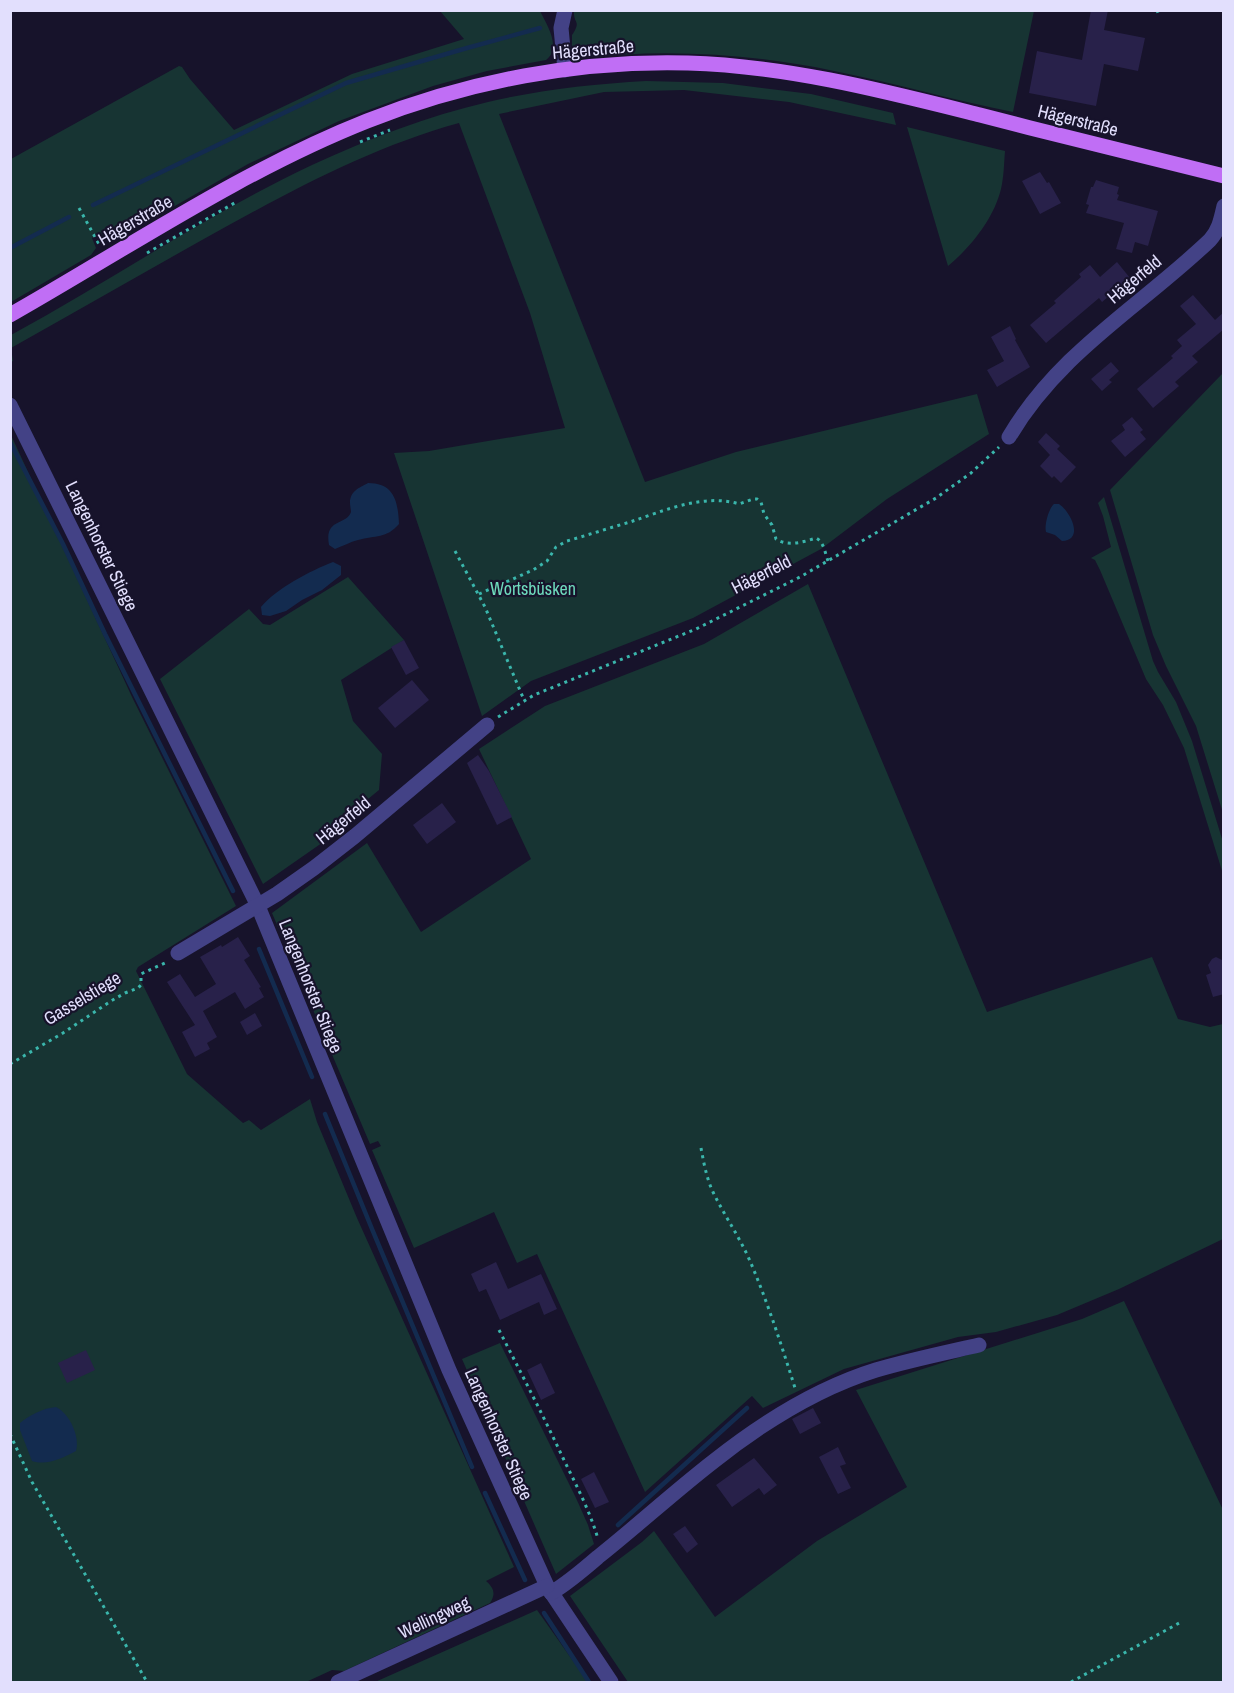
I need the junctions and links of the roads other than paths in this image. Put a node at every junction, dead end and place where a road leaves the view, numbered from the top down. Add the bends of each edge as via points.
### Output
1 (566, 10) edge
2 (565, 70) junction
3 (1224, 176) edge
4 (1224, 206) edge
5 (10, 315) edge
6 (10, 405) edge
7 (1009, 437) road end
8 (487, 725) road end
9 (258, 906) junction
10 (178, 954) road end
11 (979, 1345) dead end
12 (549, 1590) junction
13 (338, 1683) edge
14 (610, 1683) edge

1 - 2 street via 561,28
2 - 3 main road, Hägerstraße via 687,63 796,74 888,92
2 - 5 main road, Hägerstraße via 468,89 416,104 306,148 250,176
4 - 7 street, Hägerfeld via 1210,240 1066,363 1019,419
6 - 9 street, Langenhorster Stiege
8 - 9 street, Hägerfeld via 355,837
9 - 10 street
9 - 12 street, Langenhorster Stiege via 446,1363
11 - 12 street via 875,1370 800,1404 721,1455 561,1588
12 - 13 street, Wellingweg
12 - 14 street, Langenhorster Stiege

